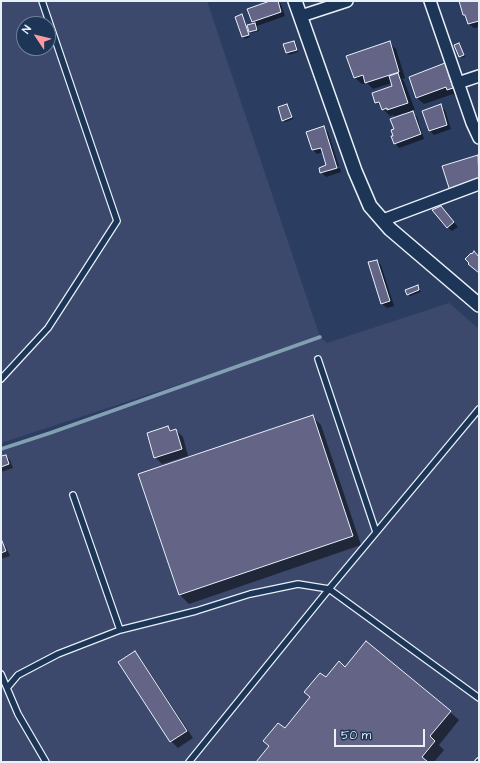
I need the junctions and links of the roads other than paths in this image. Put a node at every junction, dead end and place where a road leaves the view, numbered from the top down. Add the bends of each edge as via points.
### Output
1 (42, 1) edge
2 (295, 1) edge
3 (347, 1) edge
4 (430, 1) edge
5 (301, 16) junction
6 (479, 76) edge
7 (458, 83) junction
8 (479, 138) edge
9 (479, 184) edge
10 (383, 220) junction
11 (479, 305) edge
12 (318, 359) dead end
13 (1, 379) edge
14 (479, 409) edge
15 (73, 495) dead end
16 (376, 532) junction
17 (328, 589) junction
18 (120, 630) junction
19 (1, 674) edge
20 (7, 688) junction
21 (479, 698) edge
22 (46, 762) edge
23 (189, 762) edge

1 - 13 lane via 117,221 48,328
2 - 5 street
3 - 5 street
4 - 7 street
5 - 10 street via 370,206
6 - 7 street
7 - 8 street
9 - 10 street
10 - 11 street via 390,229
12 - 16 lane
14 - 16 lane
15 - 18 lane
16 - 17 lane
17 - 18 lane via 298,584 250,594
17 - 21 lane
17 - 23 lane
18 - 20 lane via 58,654 18,675
19 - 20 lane
20 - 22 lane via 18,714

